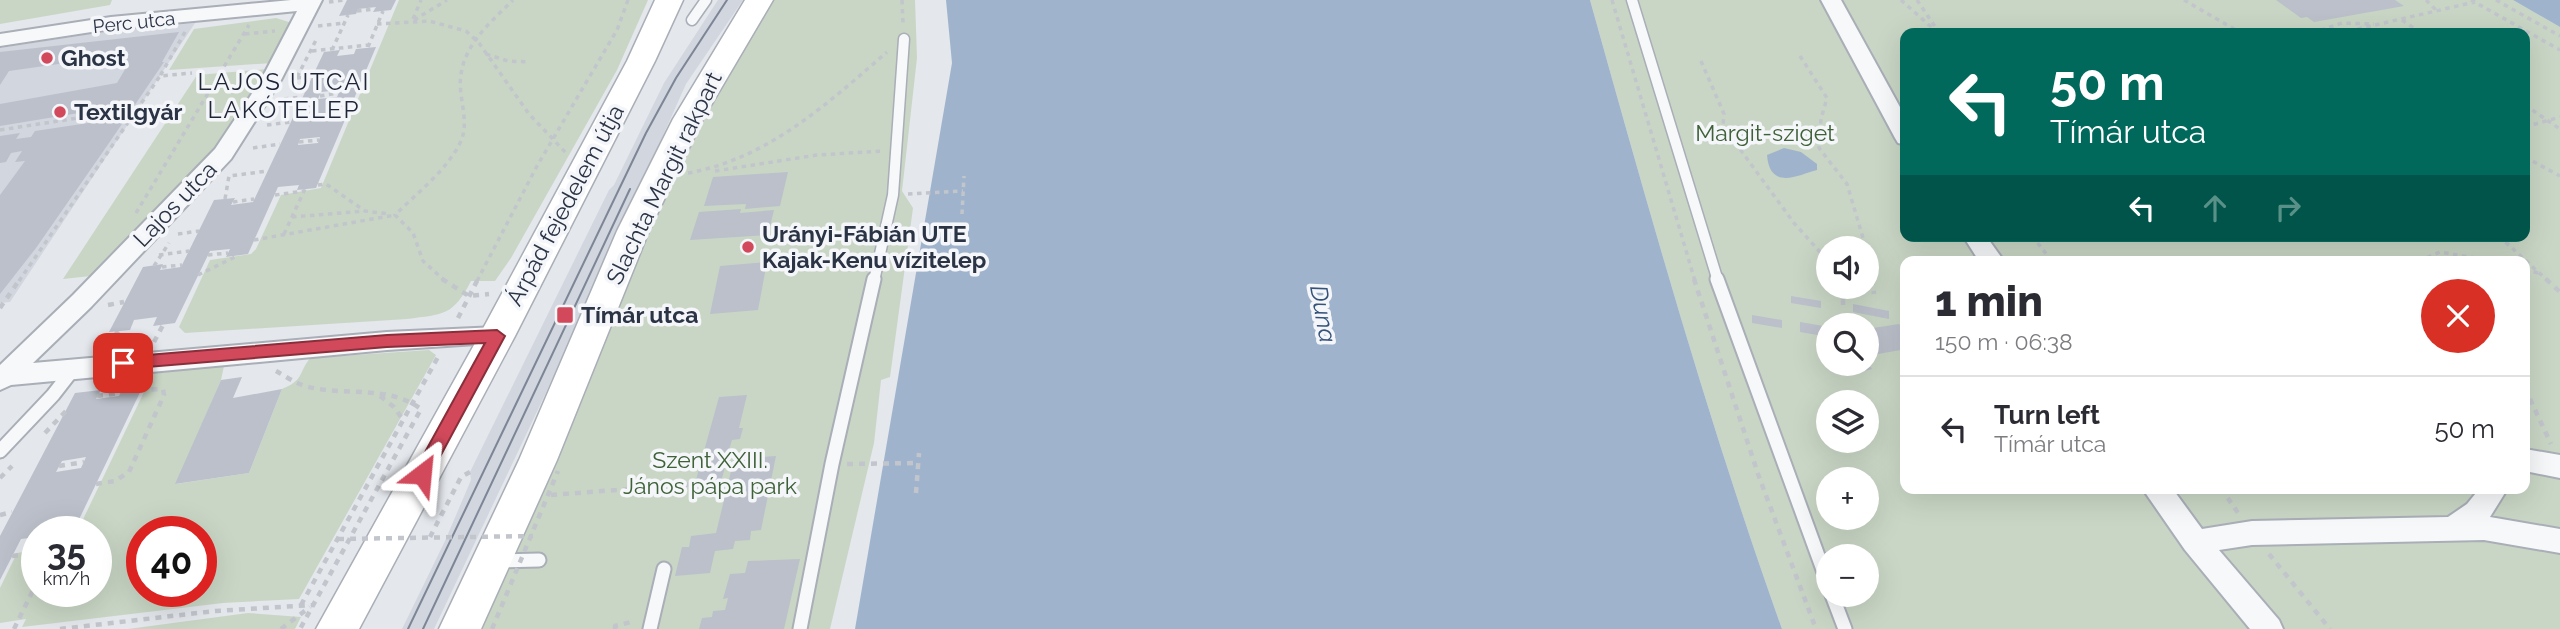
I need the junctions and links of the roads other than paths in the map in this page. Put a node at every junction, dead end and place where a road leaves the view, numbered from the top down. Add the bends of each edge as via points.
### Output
1 (706, 0) edge
2 (759, 0) edge
3 (1632, 0) edge
4 (1831, 0) edge
5 (311, 2) edge
6 (681, 10) edge
7 (904, 39) road end
8 (0, 40) edge
9 (1900, 127) edge
10 (497, 336) junction
11 (75, 368) junction
12 (2, 377) edge
13 (0, 451) edge
14 (2556, 456) edge
15 (2530, 461) edge
16 (2161, 494) edge
17 (2491, 494) edge
18 (2451, 528) junction
19 (2560, 541) edge
20 (2195, 542) junction
21 (1816, 551) edge
22 (539, 560) dead end
23 (491, 561) junction
24 (664, 569) dead end
25 (1837, 607) edge
26 (326, 617) edge
27 (460, 629) edge
28 (650, 629) edge
29 (800, 629) edge
30 (1845, 629) edge
31 (2268, 629) edge

1 - 6 lane
2 - 23 main road, Slachta Margit rakpart via 688,119 633,231
3 - 21 lane via 1725,304
4 - 9 street
5 - 8 street, Perc utca
5 - 12 street, Lajos utca via 266,89 223,154
6 - 10 main road, Árpád fejedelem útja via 641,61
7 - 29 lane via 893,195
10 - 11 street
10 - 26 main road, Árpád fejedelem útja
11 - 12 street
11 - 13 lane
14 - 15 street via 2551,463
16 - 20 street
17 - 18 street via 2482,509
18 - 19 street via 2484,528
18 - 20 street via 2252,533
20 - 31 street
22 - 23 lane
23 - 27 main road, Slachta Margit rakpart
24 - 28 lane
25 - 30 lane

